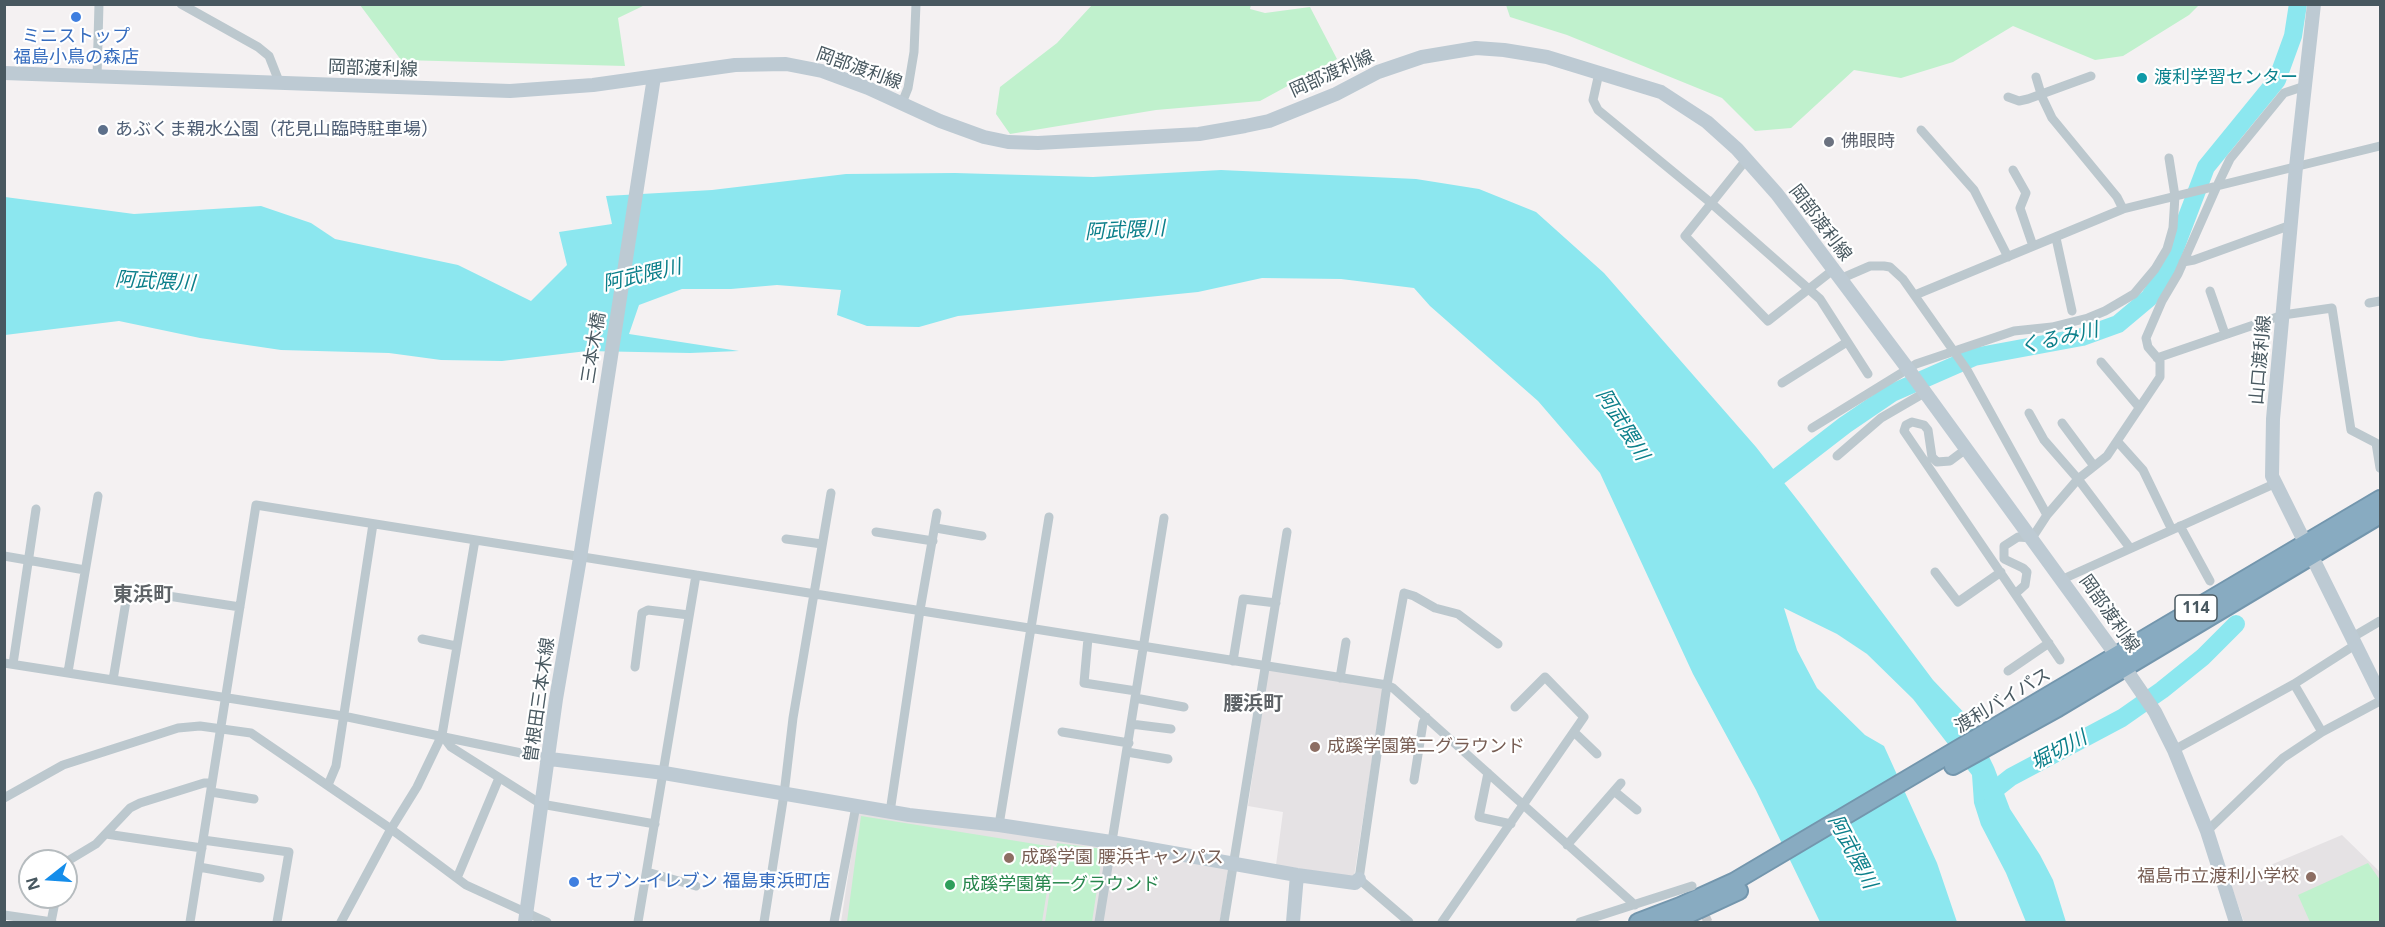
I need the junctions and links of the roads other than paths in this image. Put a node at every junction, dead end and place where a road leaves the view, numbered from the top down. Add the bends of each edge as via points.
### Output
1 (99, 4) edge
2 (181, 4) edge
3 (916, 4) edge
4 (2314, 4) edge
5 (4, 73) edge
6 (1599, 73) junction
7 (97, 76) junction
8 (2091, 76) dead end
9 (654, 77) junction
10 (2036, 77) dead end
11 (280, 84) junction
12 (2305, 86) junction
13 (2041, 94) junction
14 (2008, 97) dead end
15 (902, 103) junction
16 (1921, 130) dead end
17 (2380, 146) edge
18 (2169, 158) dead end
19 (1746, 160) junction
20 (2296, 166) junction
21 (2013, 170) dead end
22 (2217, 186) junction
23 (2175, 196) junction
24 (1711, 203) junction
25 (2123, 209) junction
26 (2291, 225) junction
27 (2056, 238) junction
28 (2033, 246) junction
29 (2008, 257) junction
30 (2183, 262) junction
31 (1836, 274) junction
32 (1808, 288) junction
33 (2210, 291) dead end
34 (1915, 295) junction
35 (2380, 302) edge
36 (2369, 303) dead end
37 (2072, 310) dead end
38 (2283, 315) junction
39 (2225, 334) junction
40 (1847, 342) junction
41 (1952, 351) junction
42 (2157, 358) junction
43 (2101, 362) dead end
44 (1908, 369) junction
45 (1868, 374) dead end
46 (1782, 384) dead end
47 (1923, 392) junction
48 (2139, 407) junction
49 (2029, 413) dead end
50 (2062, 423) dead end
51 (1812, 428) dead end
52 (2117, 441) junction
53 (1966, 449) junction
54 (1837, 456) dead end
55 (2094, 466) junction
56 (2380, 468) edge
57 (2078, 479) junction
58 (591, 482) joint
59 (2274, 484) junction
60 (831, 493) dead end
61 (98, 496) dead end
62 (2380, 499) edge
63 (36, 509) dead end
64 (937, 513) dead end
65 (2047, 515) junction
66 (2380, 515) edge
67 (1049, 517) dead end
68 (1164, 518) dead end
69 (373, 524) junction
70 (936, 528) junction
71 (2176, 528) junction
72 (876, 532) dead end
73 (1287, 532) dead end
74 (982, 536) dead end
75 (2032, 538) junction
76 (786, 539) dead end
77 (475, 540) junction
78 (933, 541) junction
79 (822, 544) junction
80 (2130, 548) junction
81 (2308, 551) junction
82 (4, 556) edge
83 (580, 558) junction
84 (29, 560) junction
85 (85, 570) junction
86 (1935, 572) dead end
87 (2001, 572) junction
88 (696, 575) junction
89 (2063, 579) junction
90 (2210, 581) dead end
91 (814, 593) junction
92 (2015, 594) junction
93 (127, 595) dead end
94 (168, 596) dead end
95 (1276, 603) junction
96 (240, 607) junction
97 (920, 610) junction
98 (688, 615) junction
99 (2380, 621) edge
100 (1032, 628) junction
101 (1088, 638) junction
102 (422, 639) dead end
103 (1346, 642) dead end
104 (2353, 642) junction
105 (2049, 643) junction
106 (1498, 644) dead end
107 (456, 646) junction
108 (1144, 648) junction
109 (2060, 660) dead end
110 (1233, 661) junction
111 (2121, 662) junction
112 (9, 664) edge
113 (1266, 666) junction
114 (635, 667) dead end
115 (2008, 671) dead end
116 (68, 672) junction
117 (1340, 678) junction
118 (113, 680) junction
119 (2294, 684) junction
120 (1387, 685) junction
121 (1136, 694) junction
122 (2380, 694) edge
123 (226, 698) junction
124 (2380, 701) edge
125 (1184, 707) dead end
126 (1515, 707) dead end
127 (343, 716) junction
128 (1426, 717) junction
129 (1131, 724) junction
130 (1171, 729) dead end
131 (221, 730) junction
132 (1062, 732) dead end
133 (1574, 732) junction
134 (2322, 732) junction
135 (442, 735) junction
136 (1128, 747) junction
137 (2174, 750) junction
138 (1597, 754) dead end
139 (550, 759) junction
140 (1168, 759) dead end
141 (664, 773) junction
142 (1488, 773) junction
143 (499, 778) junction
144 (1414, 780) dead end
145 (328, 785) junction
146 (212, 787) junction
147 (784, 794) junction
148 (4, 798) edge
149 (254, 800) dead end
150 (541, 804) junction
151 (856, 806) junction
152 (1523, 806) junction
153 (1637, 810) dead end
154 (890, 812) junction
155 (655, 824) junction
156 (1511, 824) junction
157 (999, 825) junction
158 (391, 829) junction
159 (2207, 831) junction
160 (106, 834) junction
161 (1111, 842) junction
162 (203, 844) junction
163 (1567, 845) junction
164 (78, 854) edge
165 (1233, 864) junction
166 (199, 867) junction
167 (647, 872) junction
168 (1297, 875) junction
169 (260, 878) dead end
170 (456, 878) junction
171 (1359, 879) junction
172 (696, 886) dead end
173 (1692, 886) dead end
174 (1738, 886) junction
175 (1635, 905) junction
176 (4, 915) edge
177 (526, 918) edge
178 (51, 922) edge
179 (190, 922) edge
180 (277, 922) edge
181 (341, 922) edge
182 (547, 922) edge
183 (638, 922) edge
184 (764, 922) edge
185 (834, 922) edge
186 (1099, 922) edge
187 (1224, 922) edge
188 (1293, 922) edge
189 (1409, 922) edge
190 (1442, 922) edge
191 (1580, 922) edge
192 (1638, 922) edge
193 (1672, 922) edge
194 (2236, 922) edge

1 - 7 street
2 - 11 street via 269,56
3 - 15 street via 914,52
4 - 12 main road, 山口渡利線
5 - 7 main road, 岡部渡利線
6 - 15 main road, 岡部渡利線 via 1547,57 1476,48 1422,57 1378,72 1277,118 1245,126 1199,134 1038,143 984,137
6 - 19 main road, 岡部渡利線 via 1660,92 1683,105
6 - 24 street via 1593,100 1598,110
7 - 11 main road, 岡部渡利線
8 - 13 street
9 - 11 main road, 岡部渡利線 via 510,92
9 - 15 main road, 岡部渡利線 via 735,65 786,64 830,74
9 - 58 main road, 三本木橋
10 - 13 street
12 - 20 main road, 山口渡利線
12 - 22 street via 2284,93 2229,159
13 - 14 street via 2019,100
13 - 25 street via 2052,118
16 - 29 street via 1974,190
17 - 20 street
18 - 23 street
19 - 24 street
19 - 31 main road, 岡部渡利線 via 1777,194
20 - 22 street
20 - 26 main road, 山口渡利線
21 - 28 street via 2026,193 2020,208
22 - 23 street
22 - 30 street
23 - 25 street
23 - 41 street via 2167,249 2134,294 2088,318 2014,331
24 - 32 street
24 - 32 street via 1685,236 1768,321
25 - 27 street
26 - 30 street
26 - 38 main road, 山口渡利線
27 - 28 street
27 - 37 street
28 - 29 street
29 - 34 street
30 - 42 street via 2146,338
31 - 32 street
31 - 34 street via 1870,266 1890,267
31 - 44 main road, 岡部渡利線
32 - 40 street
33 - 39 street
34 - 41 street
35 - 36 street
38 - 39 street
38 - 56 street via 2332,308 2351,430 2376,443
38 - 59 main road, 山口渡利線 via 2272,445
39 - 42 street
40 - 45 street
40 - 46 street
41 - 44 street
41 - 65 street via 1967,370
42 - 48 street via 2160,377
43 - 48 street
44 - 47 main road, 岡部渡利線
44 - 51 street
47 - 53 main road, 岡部渡利線
47 - 54 street via 1881,418
48 - 52 street
49 - 57 street via 2044,440
50 - 55 street
52 - 55 street
52 - 71 street via 2143,470
53 - 75 main road, 岡部渡利線
53 - 87 street via 1950,461 1936,462 1924,425 1906,425 1904,431
55 - 57 street
57 - 65 street
57 - 80 street
58 - 83 main road, 曽根田三本木線
59 - 71 street
59 - 81 main road, 山口渡利線
60 - 79 street
61 - 85 street
62 - 81 highway, 渡利バイパス / 114
63 - 84 street
64 - 70 street
65 - 75 street
66 - 81 highway, 渡利バイパス / 114
67 - 100 street
68 - 108 street
69 - 77 street
69 - 96 street via 256,505
69 - 127 street
70 - 74 street
70 - 78 street
71 - 80 street
71 - 90 street
72 - 78 street
73 - 95 street
75 - 89 main road, 岡部渡利線
75 - 92 street via 2018,537 2004,546 2004,559 2026,572 2025,585
76 - 79 street
77 - 83 street
77 - 107 street
78 - 97 street
79 - 91 street
80 - 89 street
81 - 104 main road, 山口渡利線
81 - 111 highway, 渡利バイパス / 114
82 - 84 street
83 - 88 street
83 - 139 main road, 曽根田三本木線
84 - 85 street
84 - 112 street
85 - 116 street
86 - 87 street via 1958,602
87 - 92 street
88 - 91 street
88 - 98 street
89 - 111 main road, 岡部渡利線
91 - 97 street
91 - 147 street
92 - 105 street
93 - 118 street
94 - 96 street
95 - 110 street via 1243,599
95 - 113 street
96 - 123 street
97 - 100 street
97 - 154 street
98 - 114 street via 648,609 642,613
98 - 141 street
99 - 104 street
100 - 101 street
100 - 157 street
101 - 108 street
101 - 121 street via 1084,683
102 - 107 street
103 - 117 street
104 - 119 street
104 - 122 main road, 山口渡利線
105 - 109 street
105 - 115 street
106 - 120 street via 1458,614 1404,593
107 - 135 street
108 - 110 street
108 - 121 street
110 - 113 street
111 - 137 main road, 岡部渡利線 via 2155,712
111 - 174 highway, 渡利バイパス / 114
112 - 116 street
113 - 117 street
113 - 165 street
116 - 118 street
117 - 120 street
118 - 123 street
119 - 134 street
119 - 137 street
120 - 128 street
120 - 171 street
121 - 125 street
121 - 129 street
123 - 127 street
123 - 131 street
124 - 134 street
126 - 133 street via 1545,677 1584,717
127 - 135 street
127 - 145 street via 336,766
128 - 142 street
128 - 144 street
129 - 130 street
129 - 136 street
131 - 145 street via 251,733
131 - 146 street
131 - 148 street via 190,726 160,733 63,765
132 - 136 street
133 - 138 street
133 - 152 street
134 - 159 street via 2283,758
135 - 139 street
135 - 143 street via 451,747
135 - 158 street
136 - 140 street
136 - 161 street
137 - 159 main road, 岡部渡利線
139 - 141 main road
139 - 150 main road, 曽根田三本木線
141 - 147 main road
141 - 155 street
142 - 152 street
142 - 156 street via 1479,817
143 - 150 street
143 - 170 street
145 - 158 street
146 - 149 street
146 - 160 street via 204,783 140,803 129,808
146 - 162 street
147 - 151 main road
147 - 184 street
150 - 155 street
150 - 177 main road, 曽根田三本木線
151 - 154 main road
151 - 185 street
152 - 156 street
152 - 163 street
153 - 163 street via 1617,787
154 - 157 main road
155 - 167 street
156 - 190 street
157 - 161 main road
158 - 170 street
158 - 181 street
159 - 194 main road, 岡部渡利線
160 - 162 street
160 - 164 street
161 - 165 main road
161 - 186 street
162 - 166 street
162 - 180 street via 289,852
163 - 175 street
165 - 168 main road
165 - 187 street
166 - 169 street
166 - 179 street
167 - 172 street
167 - 183 street
168 - 171 main road via 1355,883
168 - 188 main road
170 - 177 street
171 - 189 street
173 - 175 street
174 - 192 highway, 渡利バイパス / 114
174 - 193 highway, 渡利バイパス / 114 via 1713,905
175 - 191 street
176 - 178 street
177 - 182 street

